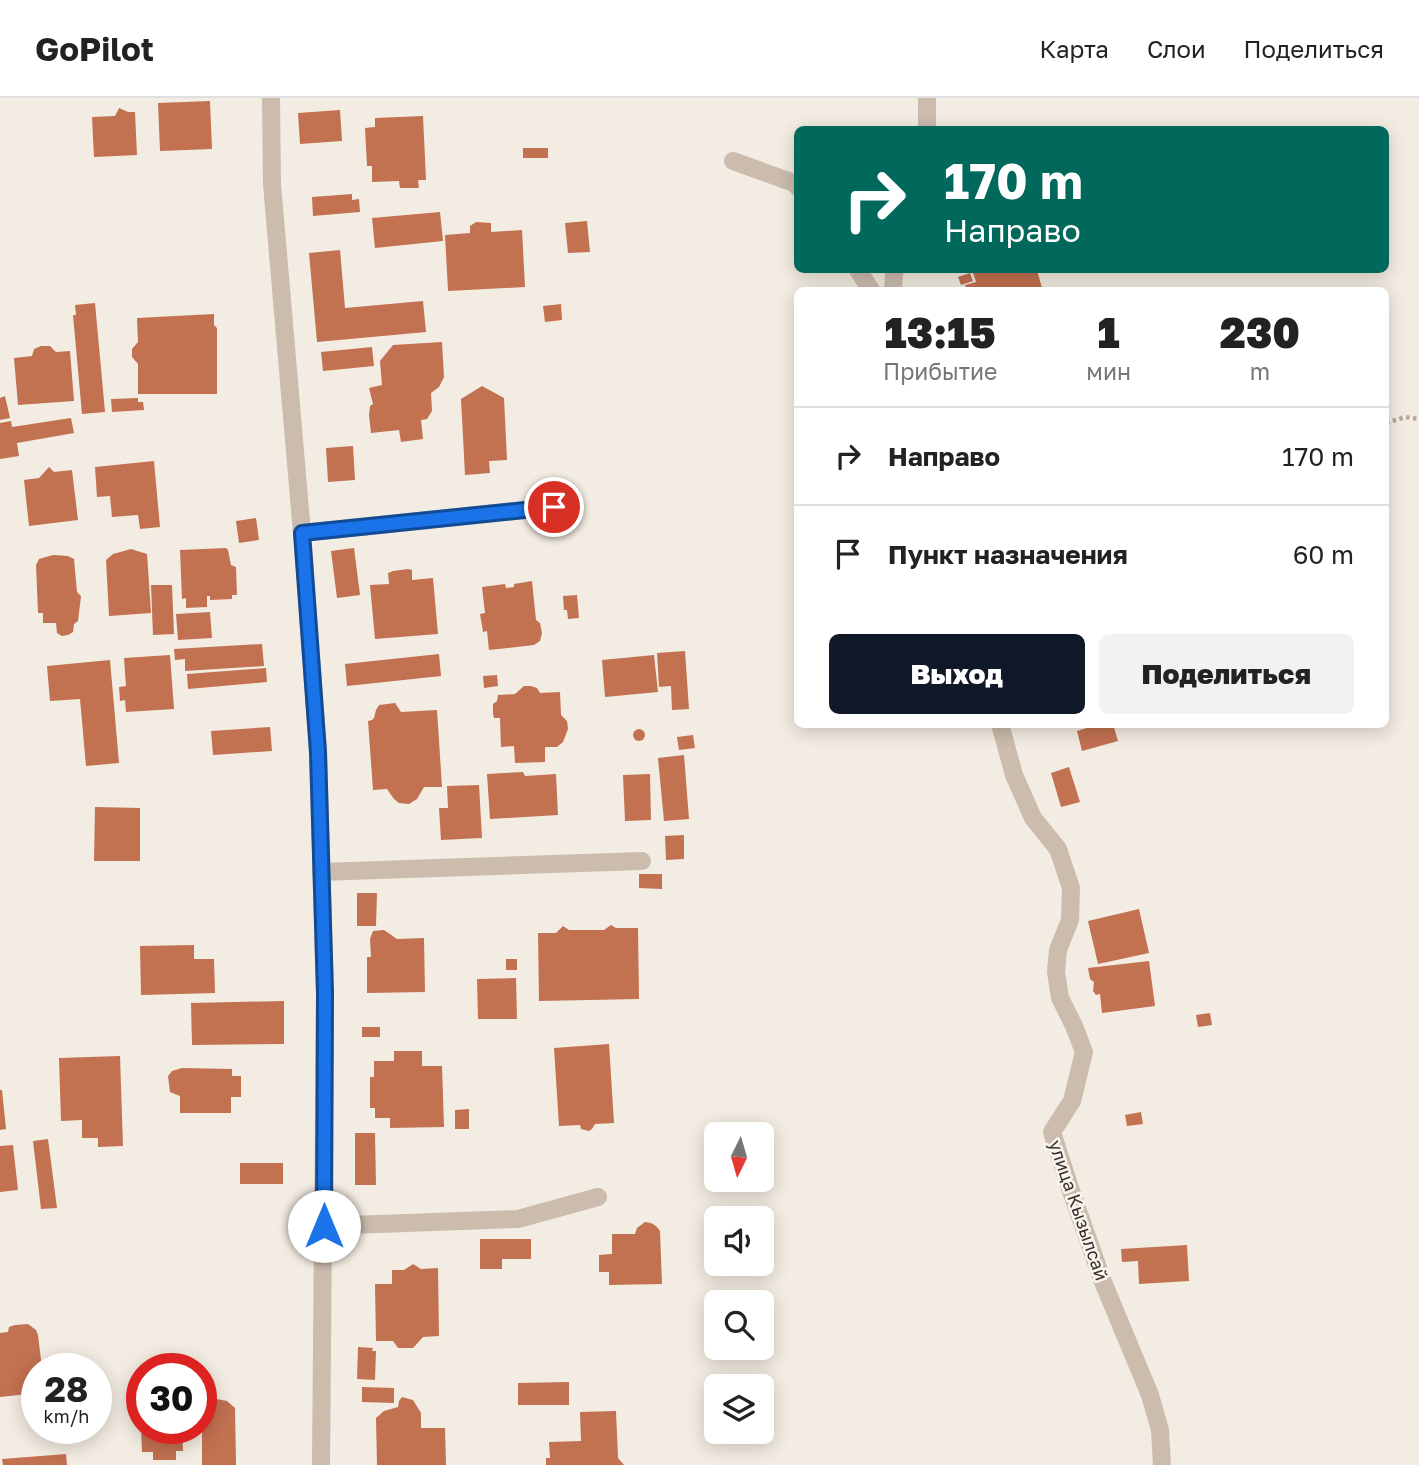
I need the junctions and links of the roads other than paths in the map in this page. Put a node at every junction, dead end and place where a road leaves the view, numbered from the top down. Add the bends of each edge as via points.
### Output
1 (271, 98) edge
2 (927, 98) edge
3 (927, 126) edge
4 (733, 161) dead end
5 (794, 183) edge
6 (554, 507) dead end
7 (302, 533) junction
8 (1001, 728) edge
9 (642, 861) dead end
10 (321, 872) junction
11 (598, 1197) dead end
12 (324, 1226) junction
13 (321, 1465) edge
14 (1163, 1465) edge

1 - 7 street via 272,184
2 - 3 street
4 - 5 street
6 - 7 street
7 - 10 street via 318,752
8 - 14 street, улица Кызылсай via 1018,786 1033,818 1058,849 1072,888 1070,920 1058,950 1056,972 1059,998 1084,1052 1072,1101 1052,1132 1103,1282 1150,1395
9 - 10 street
10 - 12 street
11 - 12 street via 518,1219
12 - 13 street

